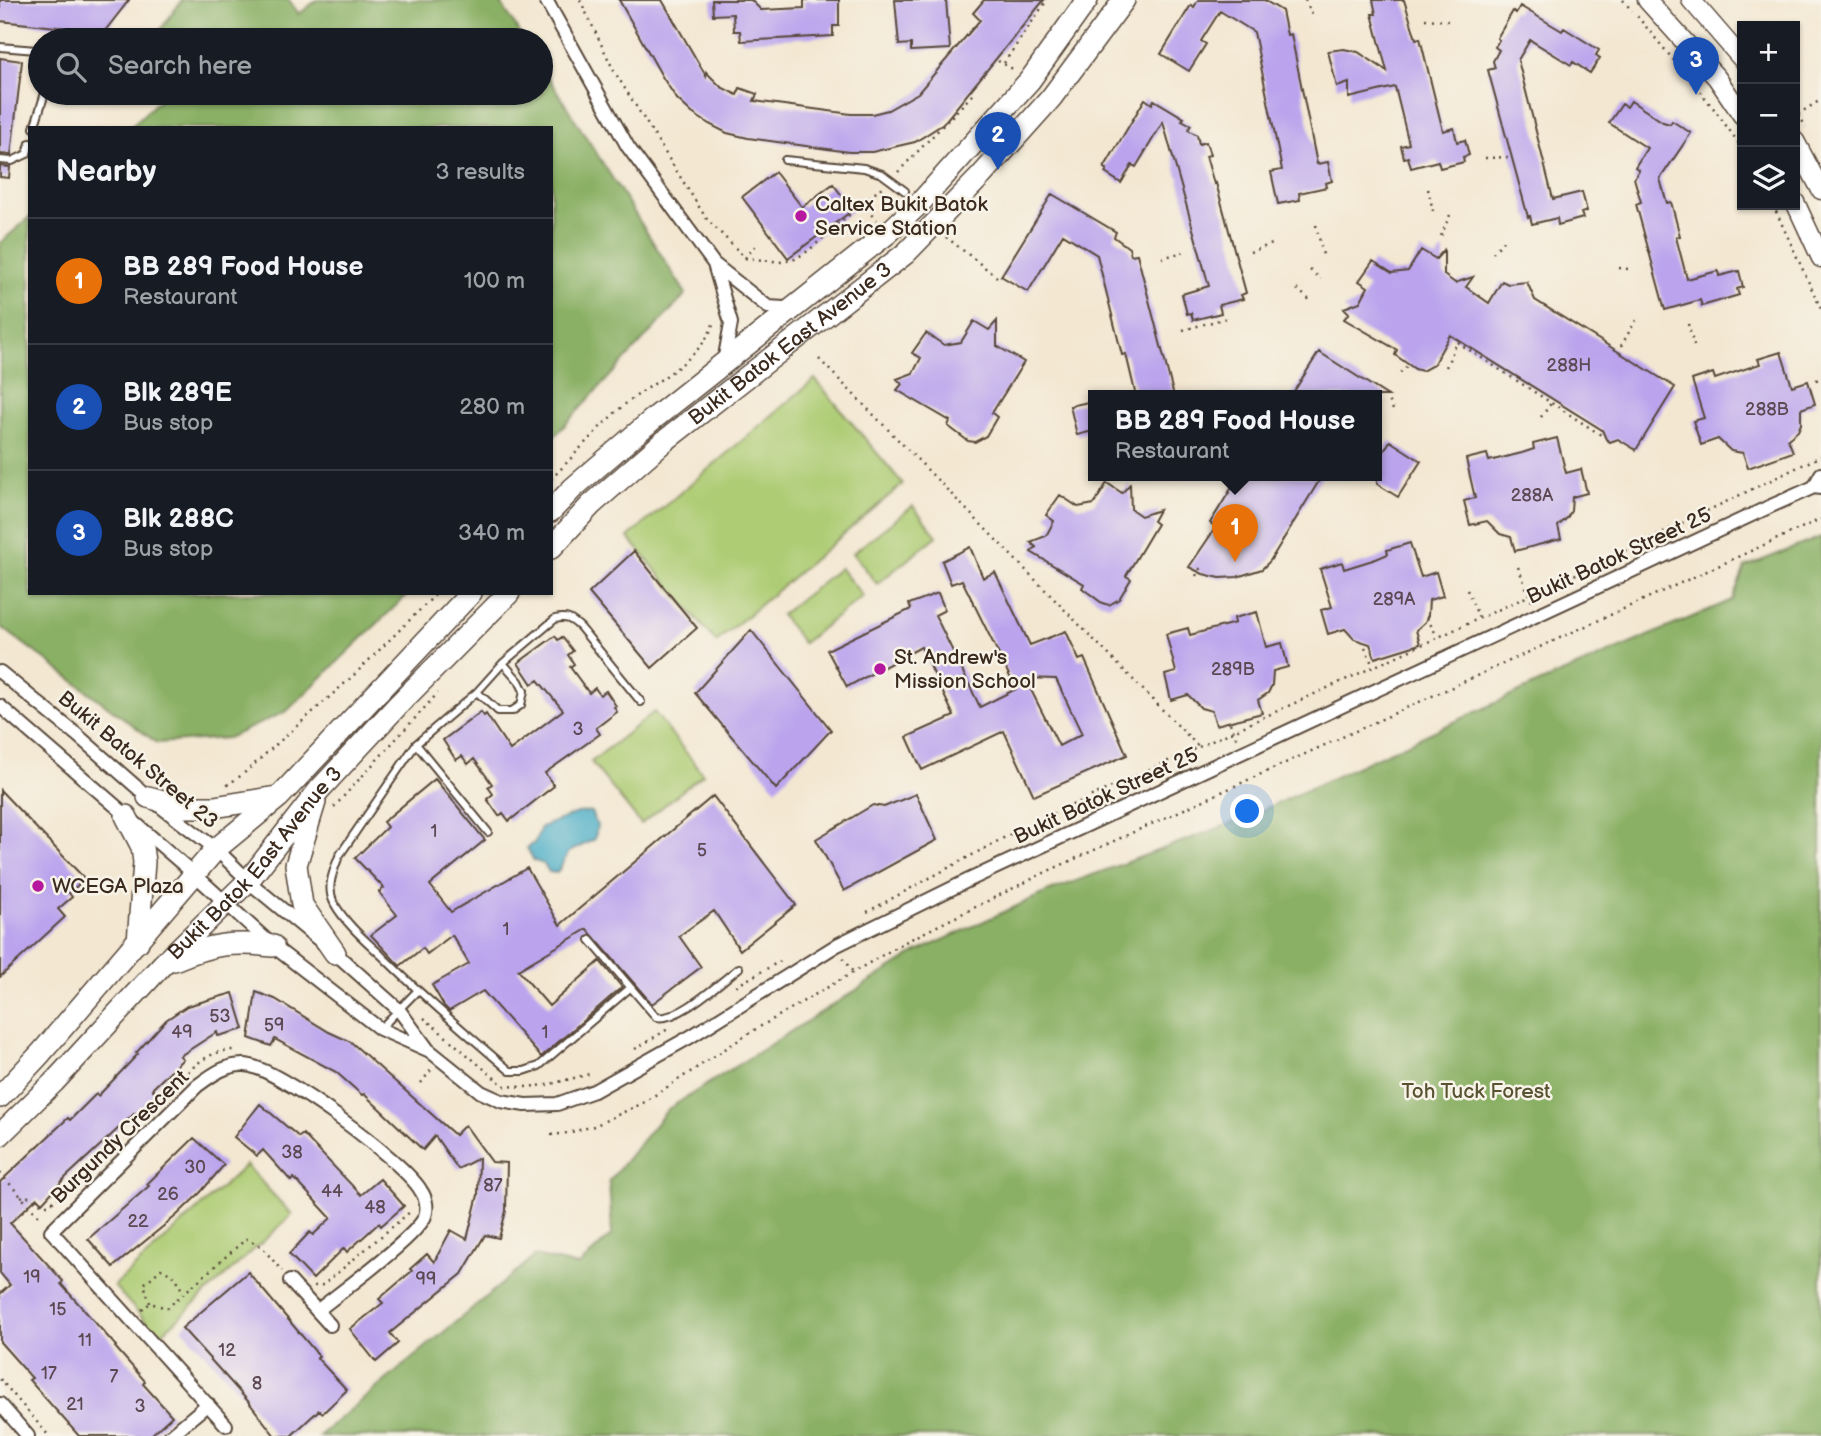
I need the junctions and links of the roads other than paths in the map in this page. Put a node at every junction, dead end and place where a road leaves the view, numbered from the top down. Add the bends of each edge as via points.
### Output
1 (546, 0) edge
2 (1087, 0) edge
3 (1124, 0) edge
4 (1647, 0) edge
5 (1691, 0) edge
6 (0, 47) edge
7 (28, 49) edge
8 (1737, 53) edge
9 (41, 105) edge
10 (1737, 108) edge
11 (35, 126) edge
12 (1798, 147) edge
13 (28, 148) edge
14 (0, 160) edge
15 (785, 160) dead end
16 (1821, 190) edge
17 (905, 191) dead end
18 (1799, 210) edge
19 (1821, 258) edge
20 (714, 264) junction
21 (799, 303) junction
22 (724, 365) junction
23 (1821, 474) edge
24 (1818, 488) edge
25 (553, 509) edge
26 (553, 546) edge
27 (469, 595) edge
28 (507, 595) edge
29 (503, 663) junction
30 (0, 672) edge
31 (477, 692) junction
32 (641, 702) dead end
33 (0, 706) edge
34 (416, 744) junction
35 (319, 790) junction
36 (148, 797) junction
37 (279, 797) junction
38 (126, 816) junction
39 (488, 832) dead end
40 (215, 849) junction
41 (193, 873) junction
42 (248, 881) junction
43 (226, 904) junction
44 (590, 940) dead end
45 (138, 942) junction
46 (273, 946) junction
47 (335, 953) junction
48 (163, 964) junction
49 (739, 968) dead end
50 (630, 988) junction
51 (417, 991) junction
52 (403, 1007) junction
53 (380, 1029) junction
54 (430, 1051) junction
55 (0, 1097) edge
56 (0, 1135) edge
57 (290, 1281) road end
58 (317, 1311) junction
59 (330, 1325) dead end
60 (0, 1404) edge
61 (208, 1404) junction
62 (226, 1425) dead end
63 (28, 1436) edge
64 (170, 1436) edge

1 - 20 street via 628,147
2 - 21 main road, Bukit Batok East Avenue 3 via 1030,80 919,204
3 - 26 main road, Bukit Batok East Avenue 3 via 1051,98 906,253 662,443 591,505
4 - 10 main road via 1717,78
5 - 8 main road
6 - 7 lane
9 - 11 lane
12 - 16 main road
13 - 14 lane via 12,161
15 - 17 lane via 864,168 882,174
18 - 19 main road
20 - 21 street via 768,307
20 - 22 street via 731,323
21 - 22 main road, Bukit Batok East Avenue 3
22 - 25 main road, Bukit Batok East Avenue 3 via 652,420
23 - 24 street, Bukit Batok Street 25
24 - 54 street, Bukit Batok Street 25 via 968,880 849,939 594,1091 557,1104 501,1101 481,1092
27 - 37 main road, Bukit Batok East Avenue 3
28 - 35 main road, Bukit Batok East Avenue 3
29 - 31 lane
29 - 31 lane via 524,691 521,705 512,711 498,711
29 - 32 lane via 555,619 564,617 580,627
30 - 36 street, Bukit Batok Street 23
31 - 34 lane
33 - 38 street
34 - 39 lane
34 - 51 lane via 339,856 330,889 355,929
35 - 42 main road, Bukit Batok East Avenue 3
35 - 47 main road via 296,865 302,905
36 - 37 main road via 185,807
36 - 40 street, Bukit Batok Street 23
37 - 40 main road, Bukit Batok East Avenue 3
38 - 41 street
38 - 45 main road via 142,847
40 - 41 main road, Bukit Batok East Avenue 3
40 - 42 street, Bukit Batok Street 23
41 - 43 street
41 - 45 main road, Bukit Batok East Avenue 3
42 - 43 main road, Bukit Batok East Avenue 3
42 - 47 street, Bukit Batok Street 25
43 - 46 street, Bukit Batok Street 25
43 - 48 main road, Bukit Batok East Avenue 3
44 - 50 lane
45 - 55 main road, Bukit Batok East Avenue 3
46 - 48 main road via 242,942 206,946
46 - 53 street, Bukit Batok Street 25
47 - 52 street, Bukit Batok Street 25
48 - 56 main road, Bukit Batok East Avenue 3
49 - 50 lane via 684,1010 664,1019 656,1017
50 - 51 lane via 539,1066 523,1071 510,1071
51 - 52 lane
52 - 53 lane
52 - 54 street, Bukit Batok Street 25
53 - 54 street, Bukit Batok Street 25
57 - 58 street
58 - 59 street
58 - 61 street, Burgundy Crescent via 413,1234 425,1216 425,1200 408,1175 293,1085 257,1067 224,1069 197,1086 51,1231
60 - 63 street
61 - 62 street, Burgundy Crescent
61 - 64 street

